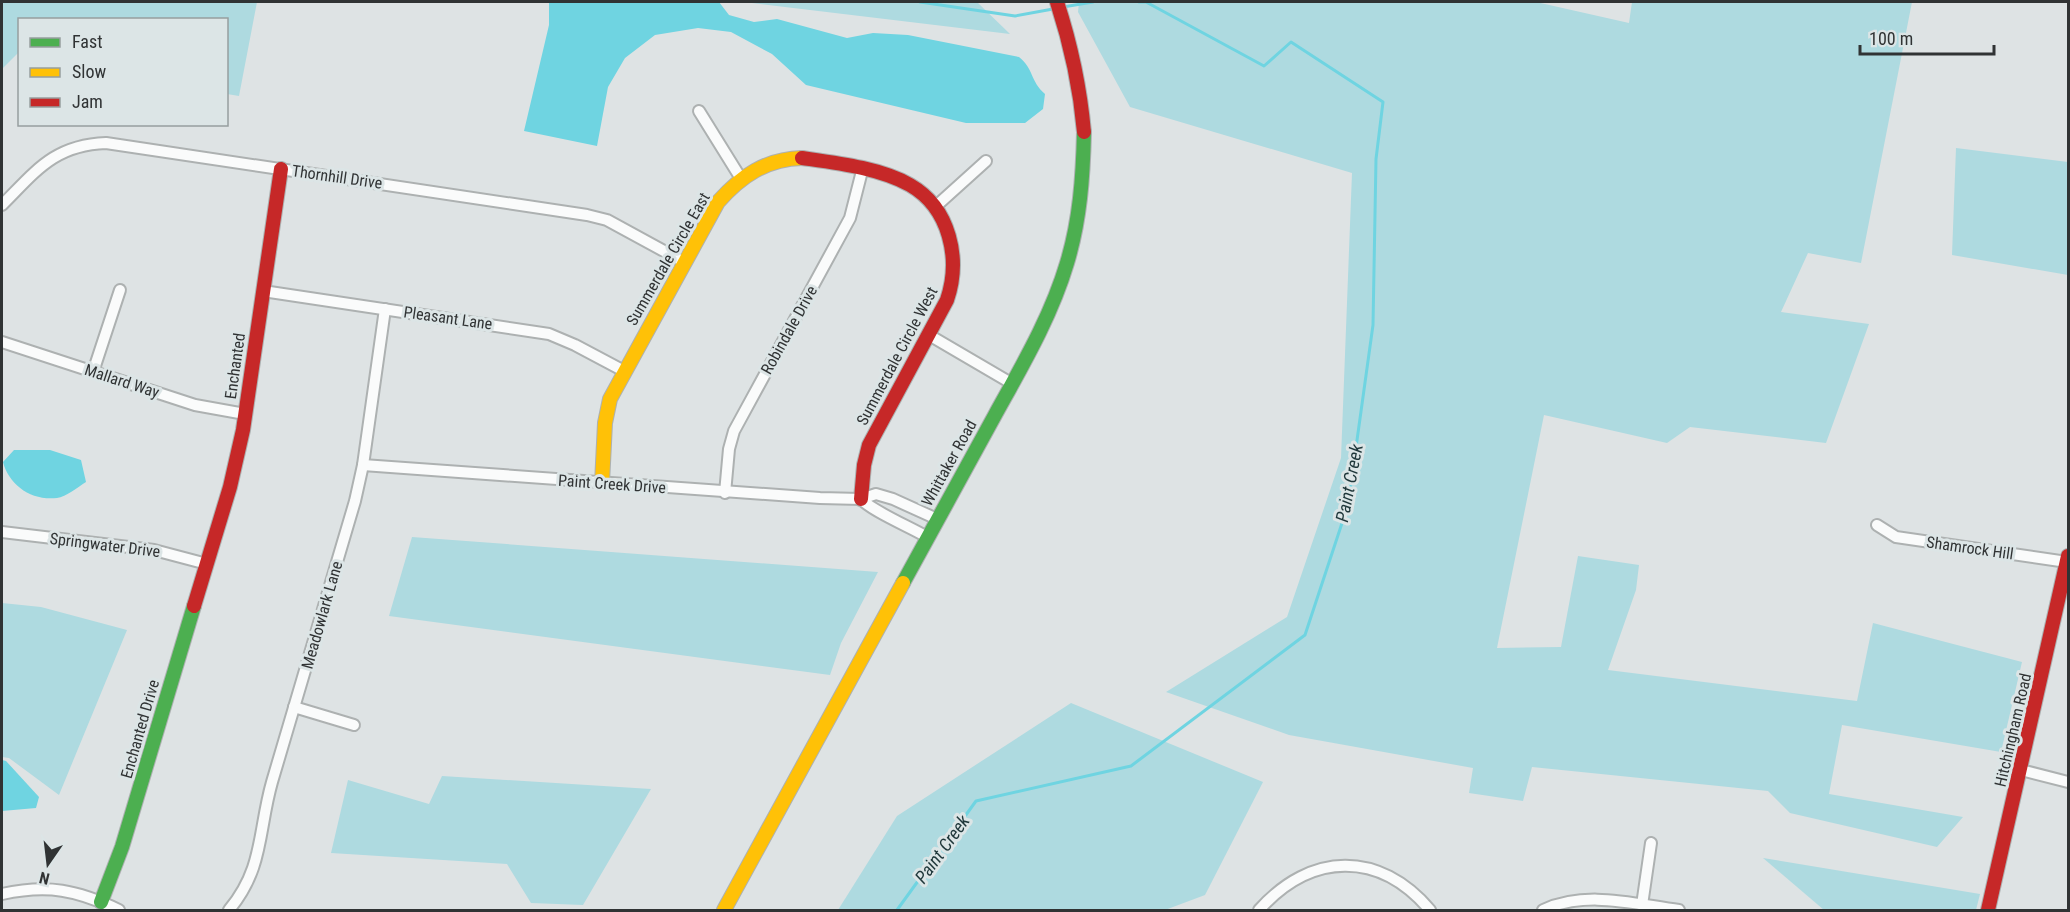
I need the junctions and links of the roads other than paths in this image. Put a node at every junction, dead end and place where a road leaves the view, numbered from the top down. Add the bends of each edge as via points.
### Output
1 (1057, 2) edge
2 (699, 111) dead end
3 (986, 161) dead end
4 (281, 169) junction
5 (862, 171) junction
6 (740, 177) junction
7 (2, 205) edge
8 (935, 207) junction
9 (684, 262) junction
10 (120, 290) dead end
11 (263, 291) junction
12 (386, 309) junction
13 (929, 335) junction
14 (2, 342) edge
15 (624, 371) junction
16 (93, 372) junction
17 (1011, 383) junction
18 (245, 414) junction
19 (363, 465) junction
20 (602, 483) junction
21 (725, 493) junction
22 (861, 499) junction
23 (937, 519) junction
24 (1876, 525) dead end
25 (2, 532) edge
26 (927, 537) junction
27 (2068, 559) edge
28 (207, 564) junction
29 (294, 707) junction
30 (354, 725) dead end
31 (2021, 770) junction
32 (2068, 782) edge
33 (1651, 843) dead end
34 (2, 894) edge
35 (101, 902) junction
36 (1641, 905) junction
37 (119, 910) edge
38 (229, 910) edge
39 (724, 910) edge
40 (1258, 910) edge
41 (1430, 910) edge
42 (1544, 910) edge
43 (1679, 910) edge
44 (1988, 910) edge

1 - 17 street, Whittaker Road via 1075,52 1085,116 1082,200 1058,294
2 - 6 street
3 - 8 street
4 - 7 street, Thornhill Drive via 92,143 48,160
4 - 9 street, Thornhill Drive via 587,215 607,220
4 - 11 street, Enchanted
5 - 6 street, Summerdale Circle East via 788,158 763,164
5 - 8 street, Summerdale Circle West via 912,186
5 - 21 street, Robindale Drive via 850,218 734,431
6 - 9 street, Summerdale Circle East via 718,202
8 - 13 street, Summerdale Circle West via 949,232 954,267 948,299
9 - 15 street, Summerdale Circle East
10 - 16 street
11 - 12 street, Pleasant Lane
11 - 18 street, Enchanted
12 - 15 street, Pleasant Lane via 549,334
12 - 19 street, Meadowlark Lane
13 - 17 street
13 - 22 street, Summerdale Circle West via 868,448
14 - 16 street, Mallard Way
15 - 20 street, Summerdale Circle East via 607,410
16 - 18 street, Mallard Way via 195,405
17 - 23 street, Whittaker Road
18 - 28 street, Enchanted via 230,487
19 - 20 street, Paint Creek Drive
19 - 29 street, Meadowlark Lane
20 - 21 street, Paint Creek Drive
21 - 22 street, Paint Creek Drive
22 - 23 street, Paint Creek Drive via 883,496
22 - 26 street, Paint Creek Drive
23 - 26 street, Whittaker Road
24 - 27 street, Shamrock Hill via 1896,537
25 - 28 street, Springwater Drive via 154,550
26 - 39 street, Whittaker Road
27 - 31 street, Hitchingham Road
28 - 35 street, Enchanted Drive via 126,835
29 - 30 street
29 - 38 street, Meadowlark Lane via 270,791 256,864 244,892
31 - 32 street
31 - 44 street, Hitchingham Road
33 - 36 street
34 - 35 street via 28,888 64,889
35 - 37 street
36 - 42 street via 1585,899
36 - 43 street
40 - 41 street via 1283,886 1304,874 1327,867 1353,866 1383,873 1418,896

